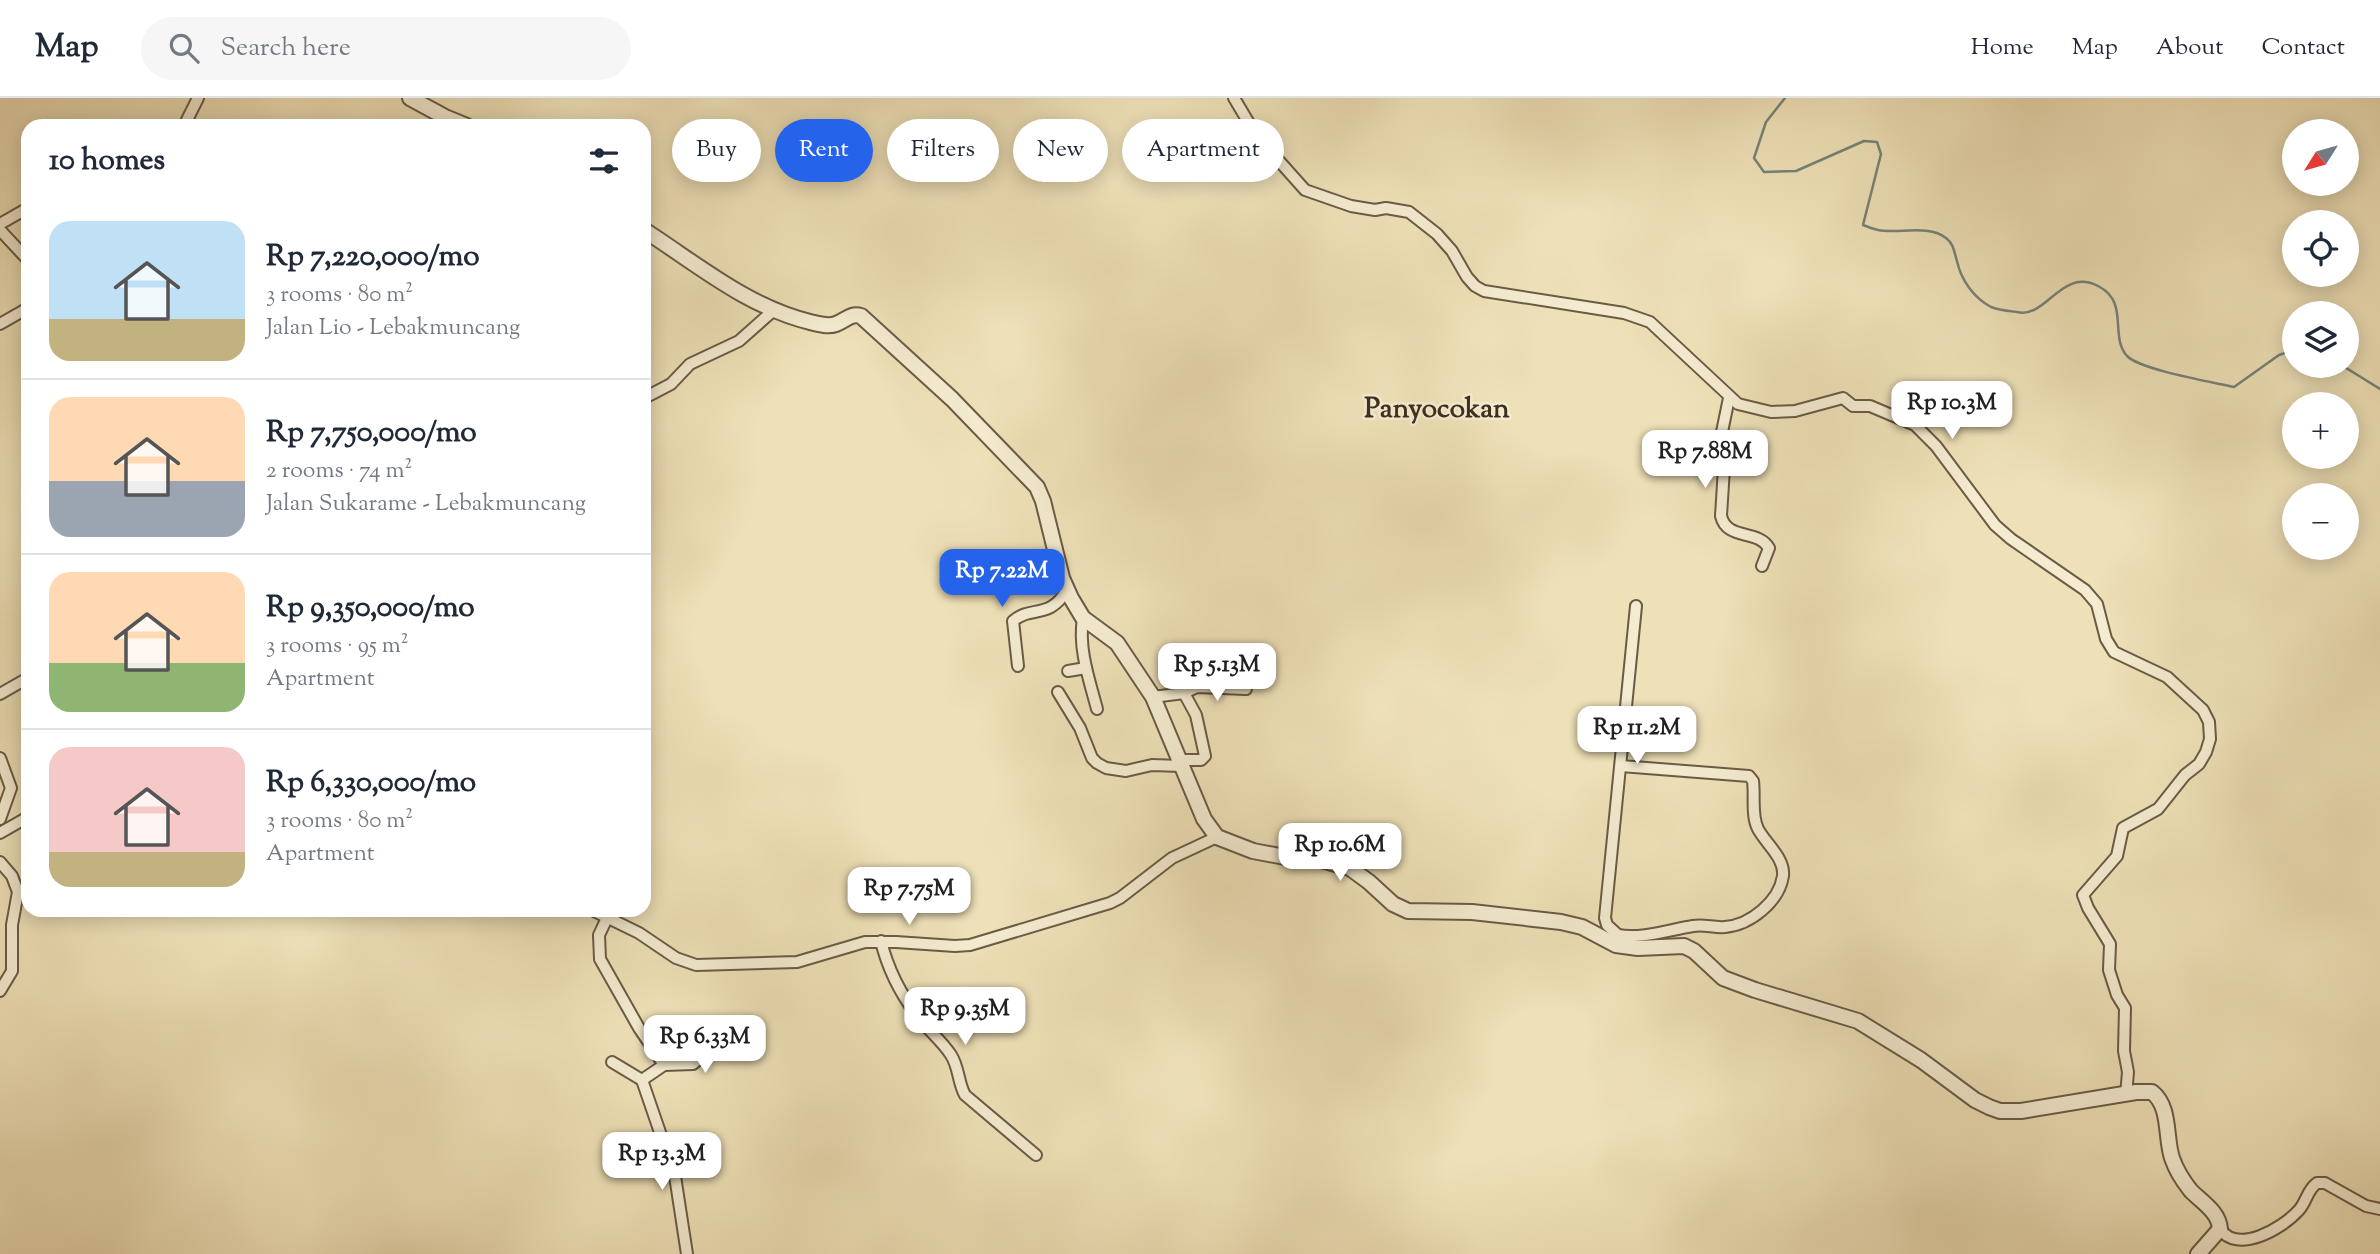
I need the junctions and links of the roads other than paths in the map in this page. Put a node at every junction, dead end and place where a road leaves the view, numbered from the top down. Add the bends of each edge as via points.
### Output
1 (198, 98) edge
2 (410, 98) edge
3 (1234, 98) edge
4 (188, 119) edge
5 (450, 119) edge
6 (21, 213) edge
7 (0, 227) edge
8 (651, 235) edge
9 (21, 252) edge
10 (775, 309) junction
11 (21, 312) edge
12 (0, 324) edge
13 (651, 394) edge
14 (1729, 398) junction
15 (1762, 566) dead end
16 (1067, 590) junction
17 (1636, 606) dead end
18 (1083, 618) junction
19 (1017, 666) dead end
20 (1086, 668) junction
21 (1068, 671) dead end
22 (21, 683) edge
23 (1245, 690) dead end
24 (1058, 692) dead end
25 (1184, 693) junction
26 (0, 694) edge
27 (1153, 697) junction
28 (1097, 709) dead end
29 (0, 758) edge
30 (1180, 763) junction
31 (1621, 766) junction
32 (0, 819) edge
33 (21, 821) edge
34 (0, 832) edge
35 (1217, 837) junction
36 (0, 862) edge
37 (607, 918) joint
38 (1617, 940) junction
39 (881, 941) junction
40 (0, 990) edge
41 (727, 1036) dead end
42 (612, 1062) dead end
43 (664, 1065) junction
44 (642, 1080) junction
45 (2126, 1095) junction
46 (1036, 1155) dead end
47 (2380, 1209) edge
48 (2220, 1229) junction
49 (687, 1254) edge
50 (2198, 1254) edge

1 - 4 street
2 - 5 street
3 - 14 street via 1256,135 1305,190 1351,206 1409,212 1437,234 1467,277 1484,291 1624,313 1650,322
6 - 7 street
7 - 9 street
8 - 10 street via 742,295
10 - 13 street via 739,341 690,364 671,384
10 - 16 street via 825,325 861,316 952,399 1037,487
11 - 12 street
14 - 15 street via 1722,432 1721,516 1728,530 1767,544
14 - 45 street via 1771,412 1795,411 1843,398 1853,406 1870,406 1914,425 1936,446 1996,525 2085,590 2096,604 2114,652 2167,677 2203,710 2210,739 2199,764 2158,809 2123,828 2117,856 2083,895 2110,944 2109,970 2125,1008
16 - 18 street
16 - 19 street via 1050,609 1013,621
17 - 31 street
18 - 20 street
18 - 27 street via 1116,643
20 - 21 street
20 - 28 street
22 - 26 street
23 - 25 street via 1197,687
24 - 30 street via 1097,763 1126,771
25 - 27 street
25 - 30 street via 1196,715 1205,754 1201,760
27 - 30 street
29 - 32 street via 11,790
30 - 35 street via 1204,819
31 - 38 street via 1605,918
31 - 38 street via 1749,776 1757,827 1780,860 1783,875 1767,907 1737,924 1697,925
33 - 34 street
35 - 38 street via 1253,851 1340,864 1408,911 1472,912 1561,922
35 - 39 street via 1172,858 1110,903 981,943 955,946
36 - 40 street via 18,891 12,925 13,965
37 - 39 street via 696,965 797,962
37 - 43 street via 599,935 600,959
38 - 45 street via 1637,948 1684,946 1723,978 1858,1021 1975,1100 2000,1111
39 - 46 street via 901,991 953,1058 965,1096
41 - 43 street via 693,1064
42 - 44 street
43 - 44 street
44 - 49 street via 675,1176
45 - 48 street via 2152,1092 2162,1102 2178,1174 2218,1220
47 - 48 street via 2317,1183 2298,1211 2254,1247 2237,1248 2223,1238
48 - 50 street

